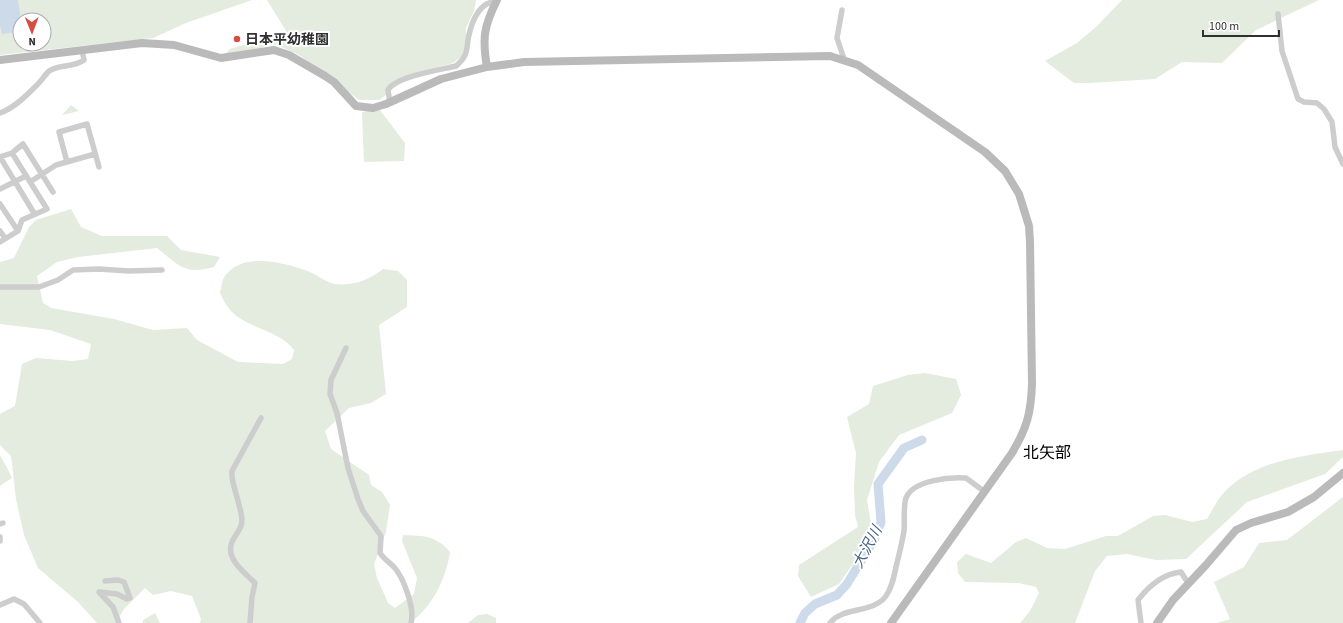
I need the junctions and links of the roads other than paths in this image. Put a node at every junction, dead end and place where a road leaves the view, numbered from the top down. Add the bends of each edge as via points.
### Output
1 (497, 1) edge
2 (842, 10) dead end
3 (1278, 14) dead end
4 (82, 50) junction
5 (844, 59) junction
6 (0, 60) edge
7 (486, 67) junction
8 (390, 103) junction
9 (0, 112) edge
10 (12, 153) junction
11 (95, 154) junction
12 (0, 157) edge
13 (67, 162) junction
14 (1343, 164) edge
15 (99, 167) dead end
16 (42, 174) junction
17 (26, 176) junction
18 (15, 182) junction
19 (30, 182) junction
20 (0, 189) edge
21 (53, 192) dead end
22 (0, 204) edge
23 (34, 214) junction
24 (0, 231) edge
25 (18, 231) junction
26 (2, 240) edge
27 (162, 270) dead end
28 (0, 287) edge
29 (346, 348) dead end
30 (261, 418) dead end
31 (1343, 474) edge
32 (985, 492) junction
33 (0, 537) edge
34 (0, 541) edge
35 (105, 581) dead end
36 (1188, 583) junction
37 (0, 605) edge
38 (40, 623) edge
39 (119, 623) edge
40 (250, 623) edge
41 (411, 623) edge
42 (830, 623) edge
43 (891, 623) edge
44 (1141, 623) edge
45 (1157, 623) edge

1 - 7 street via 483,35
1 - 8 street via 486,3 481,8 470,30 466,53 460,63 403,79 394,84 388,90
2 - 5 street via 837,38
3 - 14 street via 1282,51 1298,99 1317,103 1324,109 1332,122 1335,147
4 - 6 street
4 - 8 street via 152,43 174,45 221,58 274,50 289,55 326,76 356,106 373,108
4 - 9 street via 84,60 77,65 63,66 50,71 10,109
5 - 7 street via 821,56 553,61
5 - 32 street via 858,65 985,152 1005,171 1025,208 1030,242 1032,406 1022,437
7 - 8 street via 441,79
10 - 12 street
10 - 16 street via 23,144
10 - 17 street
11 - 13 street
11 - 13 street via 87,124 59,132
11 - 15 street
12 - 18 street
13 - 16 street via 56,165
16 - 19 street
16 - 21 street
17 - 18 street
17 - 19 street
18 - 20 street
18 - 23 street
19 - 23 street via 47,209
22 - 25 street
23 - 25 street via 22,220
24 - 26 street
25 - 26 street
27 - 28 street via 74,270 58,280 39,287
29 - 41 street via 331,380 330,394 338,413 348,468 358,499 363,512 381,536 380,553 404,583 412,613
30 - 40 street via 232,471 242,519 231,550 238,569 255,583
31 - 36 street via 1314,497 1288,512 1236,530
32 - 42 street via 966,478 931,481 914,487 906,499 904,531 893,583 886,596 870,607 844,614
32 - 43 street
33 - 34 street
35 - 39 street via 124,582 130,595 127,599 117,594 99,592 113,607
36 - 44 street via 1181,572 1175,573 1159,580 1144,592 1138,600
36 - 45 street
37 - 38 street via 14,599 24,604

